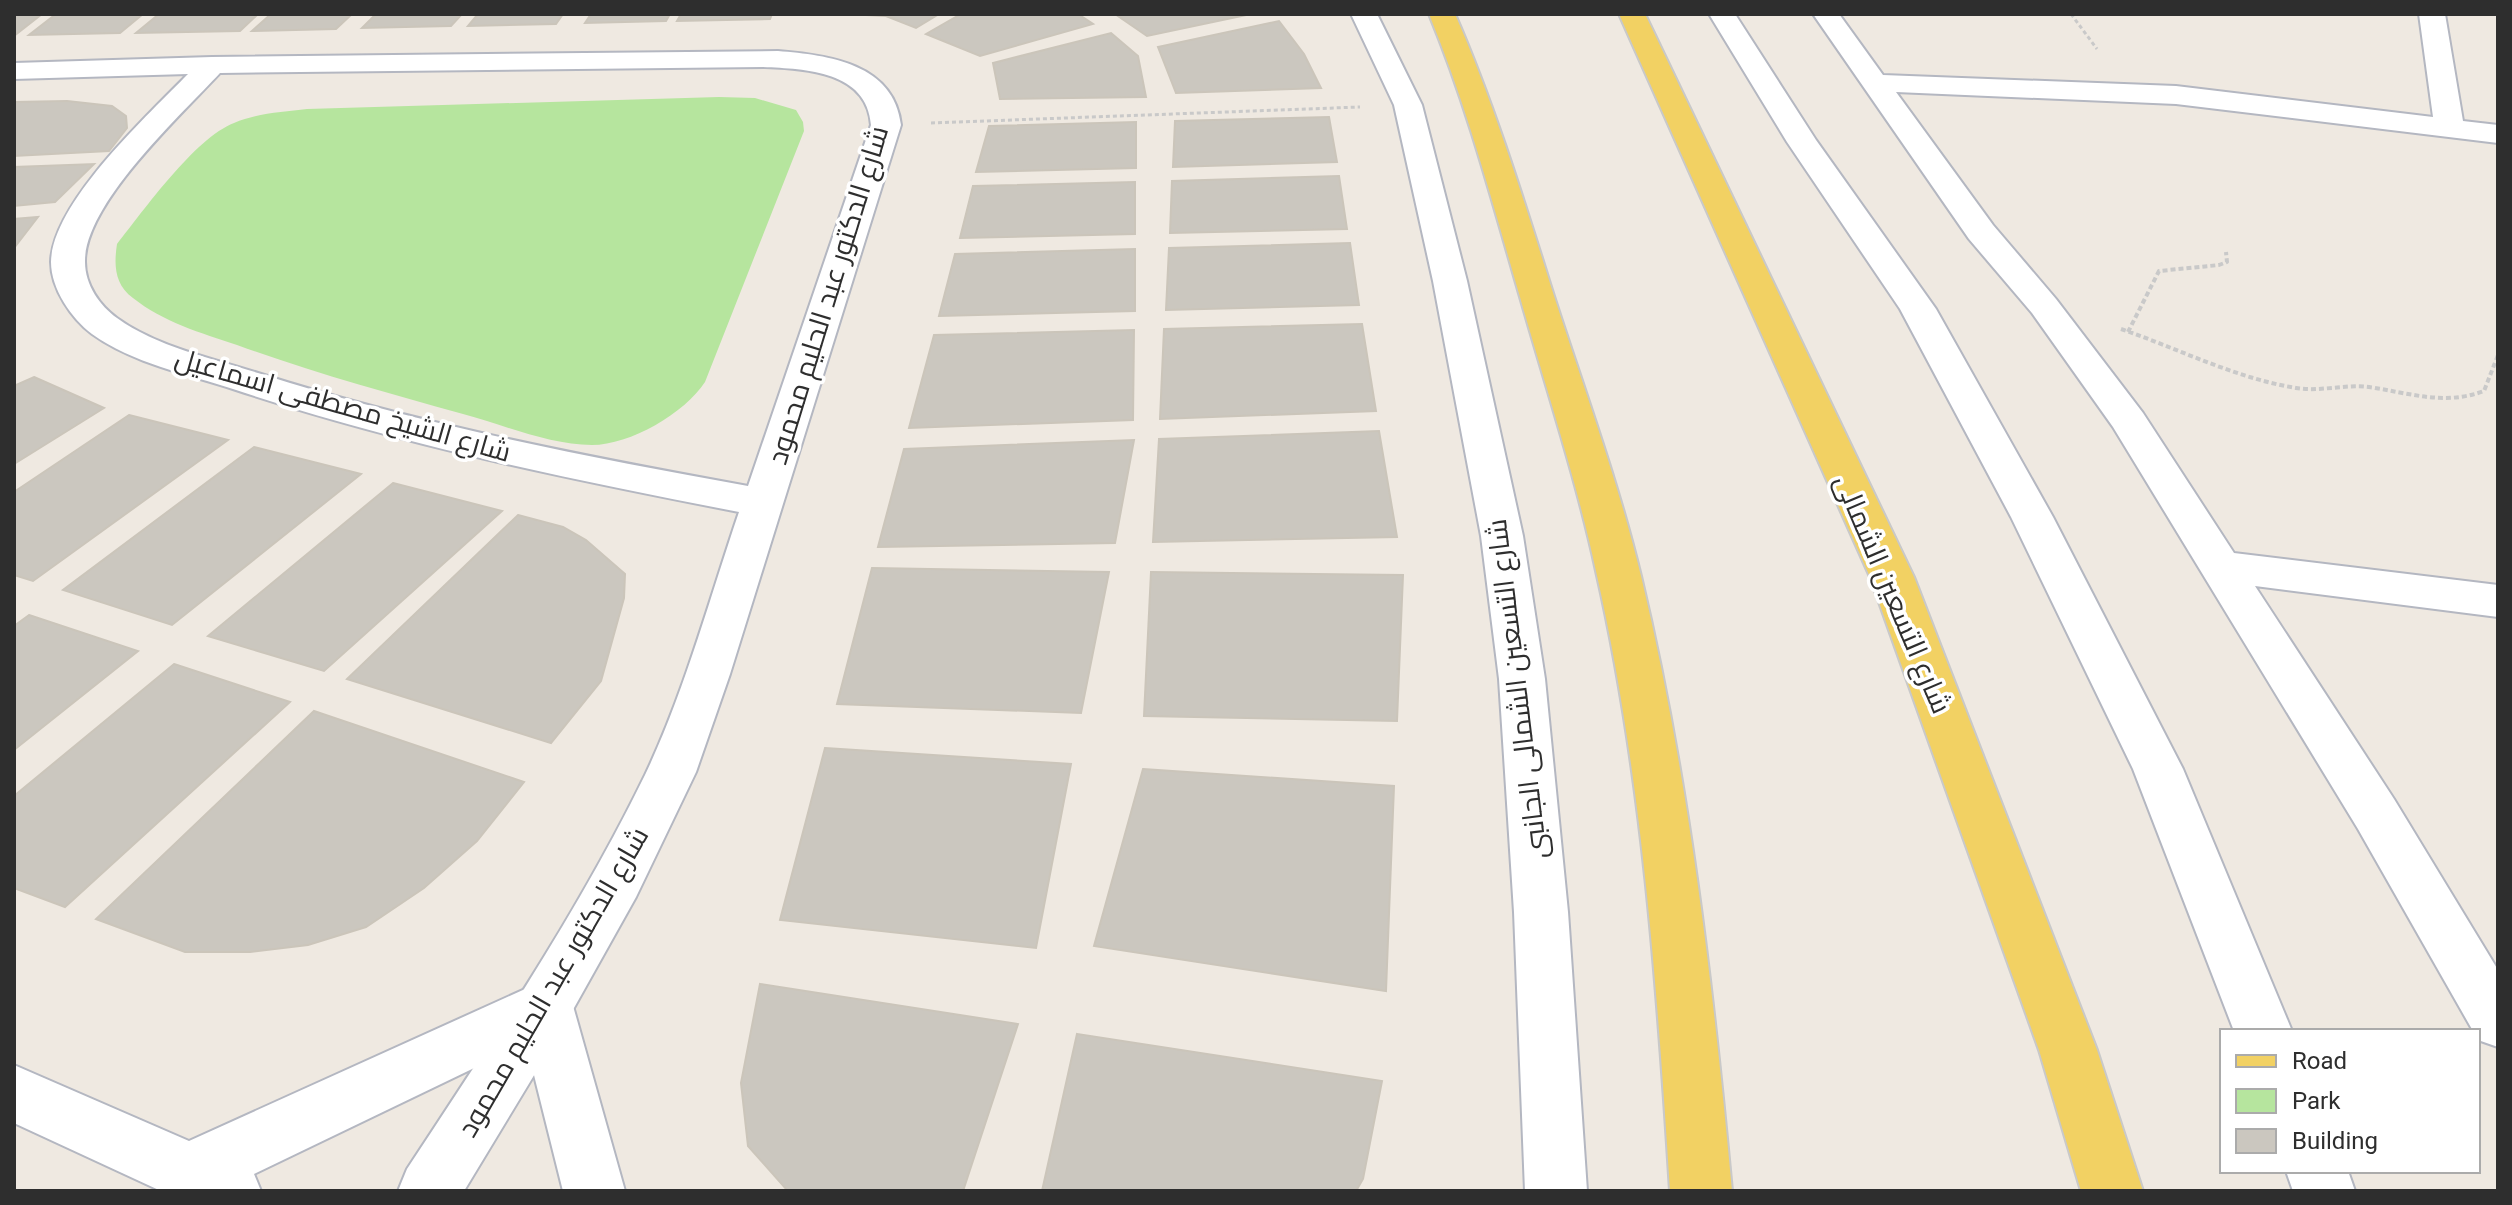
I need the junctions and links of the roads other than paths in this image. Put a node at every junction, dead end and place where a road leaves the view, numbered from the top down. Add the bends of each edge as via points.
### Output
1 (1364, 14) edge
2 (1442, 14) edge
3 (1632, 14) edge
4 (1722, 14) edge
5 (1826, 14) edge
6 (2432, 14) edge
7 (212, 65) junction
8 (14, 71) edge
9 (1875, 83) junction
10 (2449, 127) junction
11 (2498, 134) edge
12 (763, 503) junction
13 (2222, 567) junction
14 (2498, 601) edge
15 (545, 1006) junction
16 (2498, 1021) edge
17 (2262, 1029) edge
18 (14, 1093) edge
19 (210, 1182) edge
20 (429, 1191) edge
21 (594, 1191) edge
22 (1556, 1191) edge
23 (1701, 1191) edge
24 (2112, 1191) edge

1 - 22 street, شارع التسعين الشمالى الجانبى via 1408,105 1502,536 1522,679
2 - 23 main road via 1475,92 1589,463 1626,610 1659,794 1690,1038
3 - 24 main road, شارع التسعين الشمالى via 1892,577 2068,1050
4 - 17 street via 1802,142 1918,309 2032,517 2158,769
5 - 9 street
6 - 10 street
7 - 8 street, شارع الدكتور عبد الحليم محمود
7 - 12 street, شارع الشيخ مصطفى اسماعيل via 99,189 73,230 68,260 75,291 98,321 156,352 418,431 564,466
7 - 12 street, شارع الدكتور عبد الحليم محمود via 807,61 861,82 882,102 886,125
9 - 10 street via 2152,93
9 - 13 street via 1981,232 2044,306 2129,422
10 - 11 street
12 - 15 street, شارع الدكتور عبد الحليم محمود via 671,772 617,881
13 - 14 street
13 - 16 street
15 - 19 street
15 - 20 street, شارع الدكتور عبد الحليم محمود
15 - 21 street
18 - 19 street

